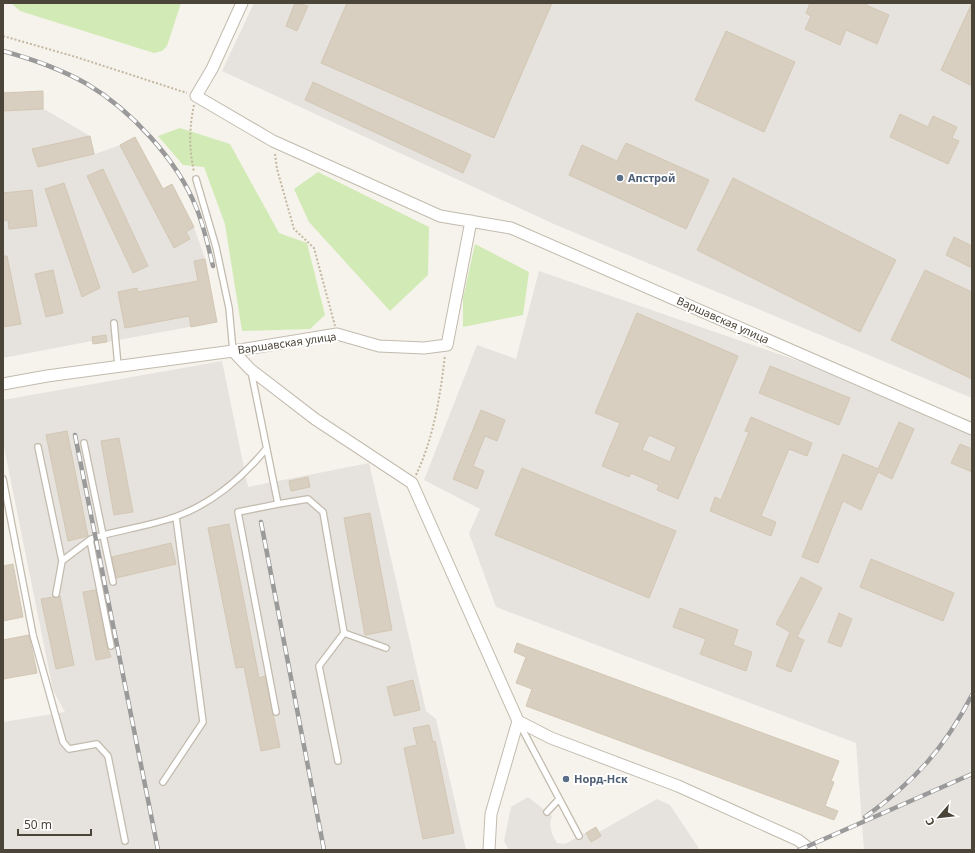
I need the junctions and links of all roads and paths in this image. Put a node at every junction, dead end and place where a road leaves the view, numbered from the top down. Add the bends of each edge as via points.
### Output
1 (242, 3) edge
2 (3, 36) edge
3 (196, 96) junction
4 (273, 141) junction
5 (196, 179) joint
6 (471, 221) junction
7 (114, 323) dead end
8 (337, 334) junction
9 (446, 345) junction
10 (233, 351) junction
11 (118, 366) junction
12 (250, 369) junction
13 (3, 384) edge
14 (972, 429) edge
15 (84, 443) dead end
16 (38, 447) dead end
17 (266, 449) junction
18 (3, 479) edge
19 (412, 483) junction
20 (278, 504) junction
21 (176, 517) junction
22 (103, 535) junction
23 (90, 540) junction
24 (62, 562) junction
25 (113, 582) dead end
26 (56, 594) dead end
27 (344, 633) junction
28 (111, 646) dead end
29 (386, 648) dead end
30 (276, 712) dead end
31 (518, 721) junction
32 (338, 761) dead end
33 (163, 782) dead end
34 (559, 799) junction
35 (547, 812) dead end
36 (579, 836) dead end
37 (125, 840) dead end
38 (489, 850) edge
39 (811, 850) edge

1 - 3 street via 212,69
2 - 3 path
3 - 4 street, Варшавская улица
3 - 5 path via 190,123 190,154
4 - 6 street, Варшавская улица via 440,216
4 - 8 path via 277,169 294,229 314,248
5 - 10 lane via 216,247 230,308
6 - 9 street
6 - 14 street, Варшавская улица via 511,228
7 - 11 lane
8 - 9 street, Варшавская улица via 379,346 424,348
8 - 10 street, Варшавская улица
9 - 19 path via 436,416 426,453
10 - 11 street, Варшавская улица
10 - 12 street
11 - 13 street, Варшавская улица
12 - 17 lane
12 - 19 street via 315,419
15 - 22 lane
16 - 24 lane
17 - 20 lane
17 - 21 lane via 245,473 212,498
18 - 37 lane via 34,635 63,742 69,749 97,744 108,756
19 - 31 street
20 - 27 lane via 308,499 323,512
20 - 30 lane via 238,512
21 - 22 lane
21 - 33 lane via 203,722
22 - 23 lane
22 - 25 lane
23 - 24 lane
23 - 28 lane
24 - 26 lane
27 - 29 lane
27 - 32 lane via 320,666
31 - 34 lane
31 - 38 street via 491,814
31 - 39 street via 552,738 678,786 798,840
34 - 35 lane
34 - 36 lane

